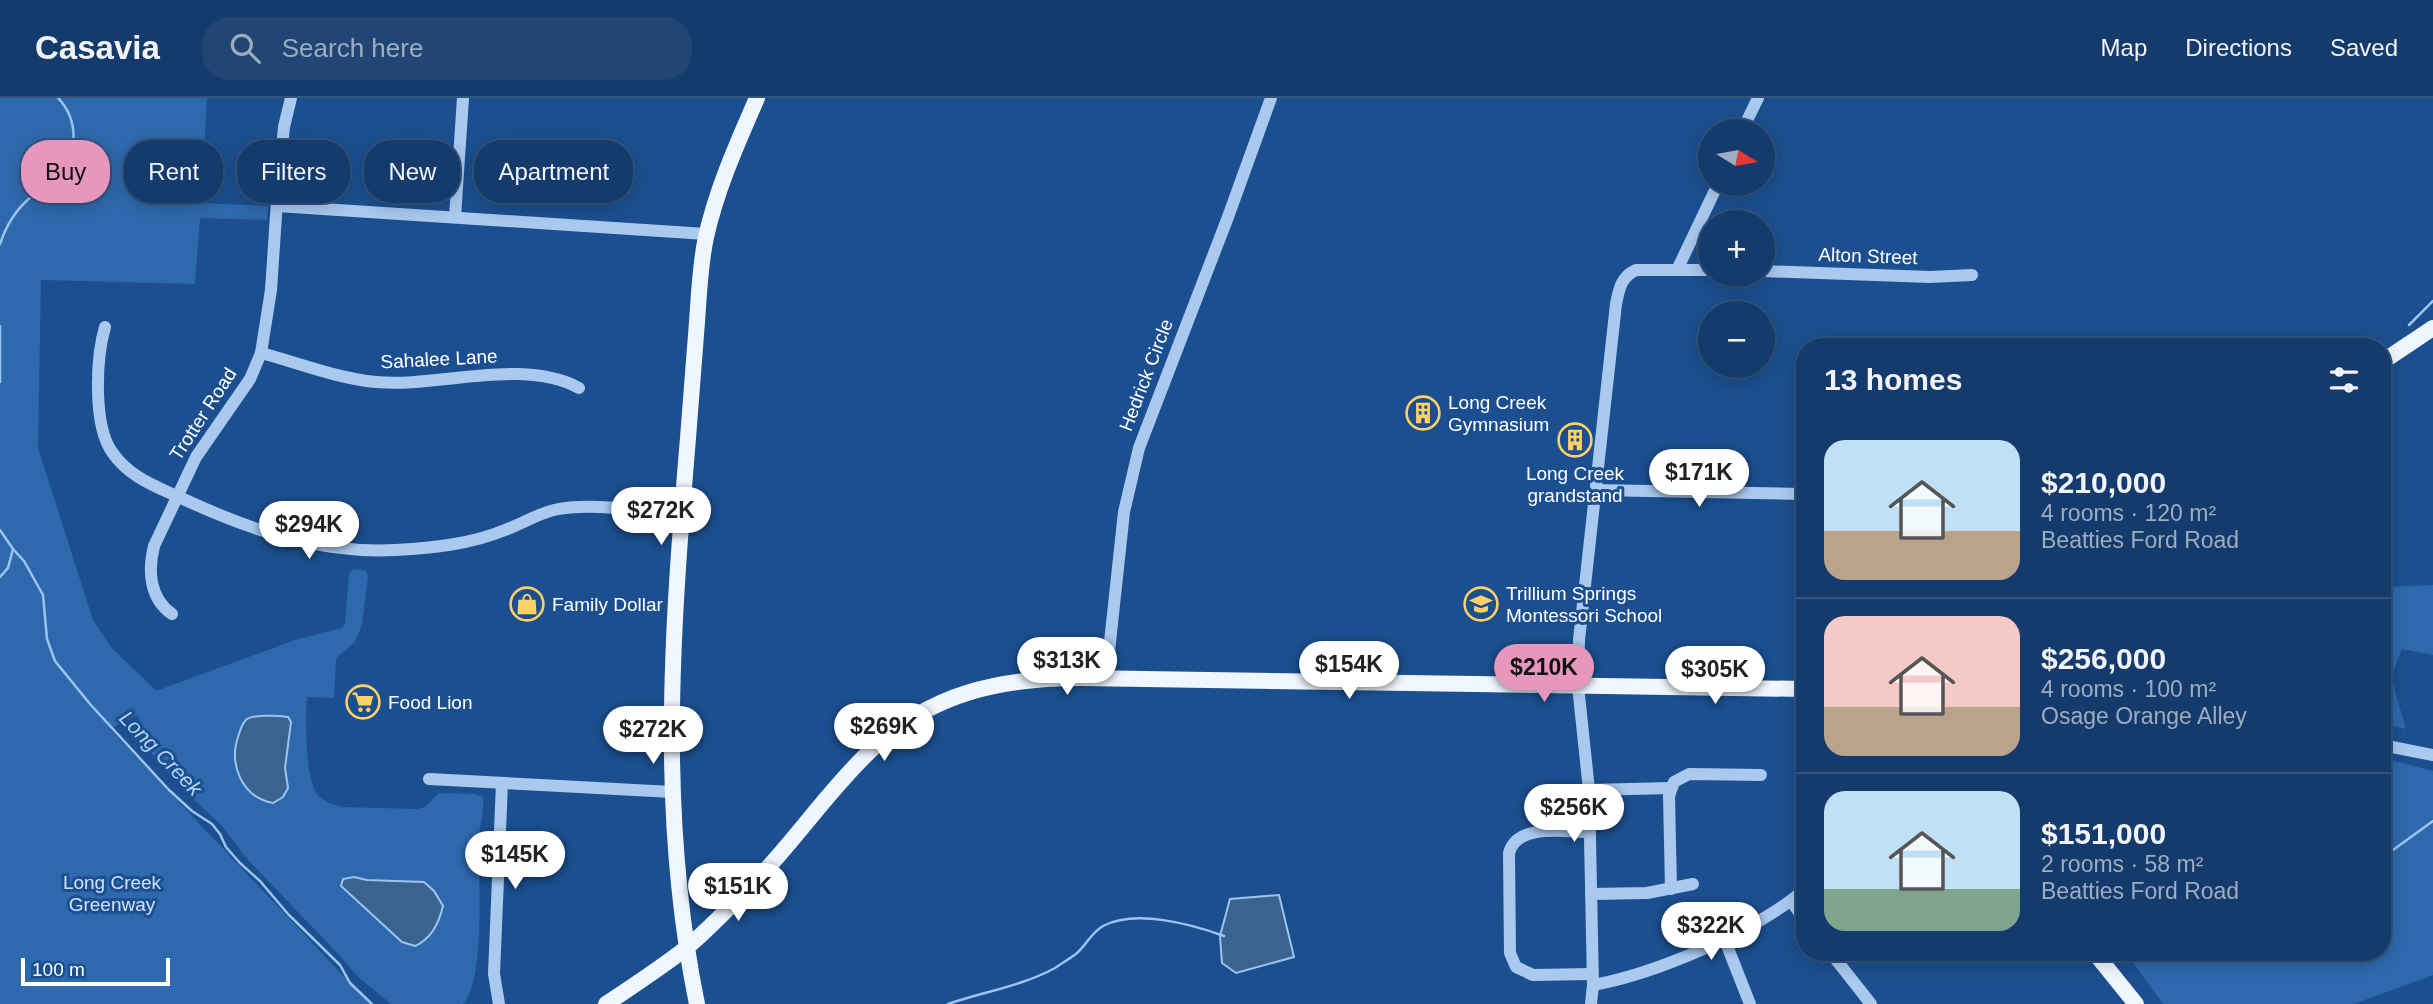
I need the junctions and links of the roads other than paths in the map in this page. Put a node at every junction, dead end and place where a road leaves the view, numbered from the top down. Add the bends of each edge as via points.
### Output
1 (291, 98) edge
2 (463, 98) edge
3 (757, 98) edge
4 (1271, 98) edge
5 (1758, 98) edge
6 (1748, 119) edge
7 (1712, 196) edge
8 (277, 206) junction
9 (455, 217) junction
10 (706, 234) junction
11 (1677, 270) junction
12 (1698, 270) edge
13 (1775, 271) edge
14 (1972, 275) dead end
15 (105, 327) dead end
16 (2433, 328) edge
17 (261, 353) junction
18 (2391, 356) edge
19 (579, 388) dead end
20 (1595, 490) junction
21 (1796, 494) edge
22 (177, 496) junction
23 (682, 513) junction
24 (172, 614) dead end
25 (1106, 679) junction
26 (1578, 686) junction
27 (1796, 690) edge
28 (2391, 747) edge
29 (2433, 754) edge
30 (1761, 775) dead end
31 (429, 779) dead end
32 (502, 783) junction
33 (1671, 788) junction
34 (1589, 790) junction
35 (672, 792) junction
36 (1590, 832) junction
37 (1693, 884) dead end
38 (1671, 889) junction
39 (1591, 894) junction
40 (1796, 897) edge
41 (1791, 901) junction
42 (1796, 908) edge
43 (1724, 938) junction
44 (687, 947) junction
45 (1837, 961) edge
46 (2101, 961) edge
47 (1592, 980) junction
48 (499, 1004) edge
49 (606, 1004) edge
50 (697, 1004) edge
51 (1591, 1004) edge
52 (1751, 1004) edge
53 (1871, 1004) edge
54 (2136, 1004) edge

1 - 8 street, Trotter Road
2 - 9 street
3 - 10 main road via 725,171
4 - 25 street, Hedrick Circle via 1139,448 1124,512
5 - 6 street
7 - 11 street
8 - 9 street
8 - 17 street, Trotter Road
9 - 10 street
10 - 23 main road
11 - 12 street
11 - 20 street via 1636,270 1622,281 1615,304
13 - 14 street, Alton Street
15 - 22 street via 100,412 106,441 129,472
16 - 18 main road
17 - 19 street, Sahalee Lane via 328,374 377,382 488,375 563,380
17 - 22 street, Trotter Road via 250,379 196,457
20 - 21 street
20 - 26 street
22 - 23 street via 272,535 362,551 479,539 565,508
22 - 24 street, Trotter Road via 154,546 150,569 154,592
23 - 35 main road via 671,693
25 - 26 main road
25 - 44 main road via 1042,678 997,685 952,698 901,726 854,767 762,873
26 - 27 main road
26 - 34 street
28 - 29 street
30 - 33 street via 1689,774 1679,777
31 - 32 street
32 - 35 street
32 - 48 street via 494,974
33 - 34 street
33 - 38 street
34 - 36 street
35 - 44 main road
36 - 39 street
36 - 47 street via 1524,834 1513,843 1509,853 1510,953 1516,967 1533,975
37 - 38 street
38 - 39 street
39 - 47 street
40 - 41 street
41 - 42 street
41 - 43 street
43 - 47 street via 1647,971
43 - 52 street
44 - 49 main road
44 - 50 main road
45 - 53 street
46 - 54 main road
47 - 51 street

